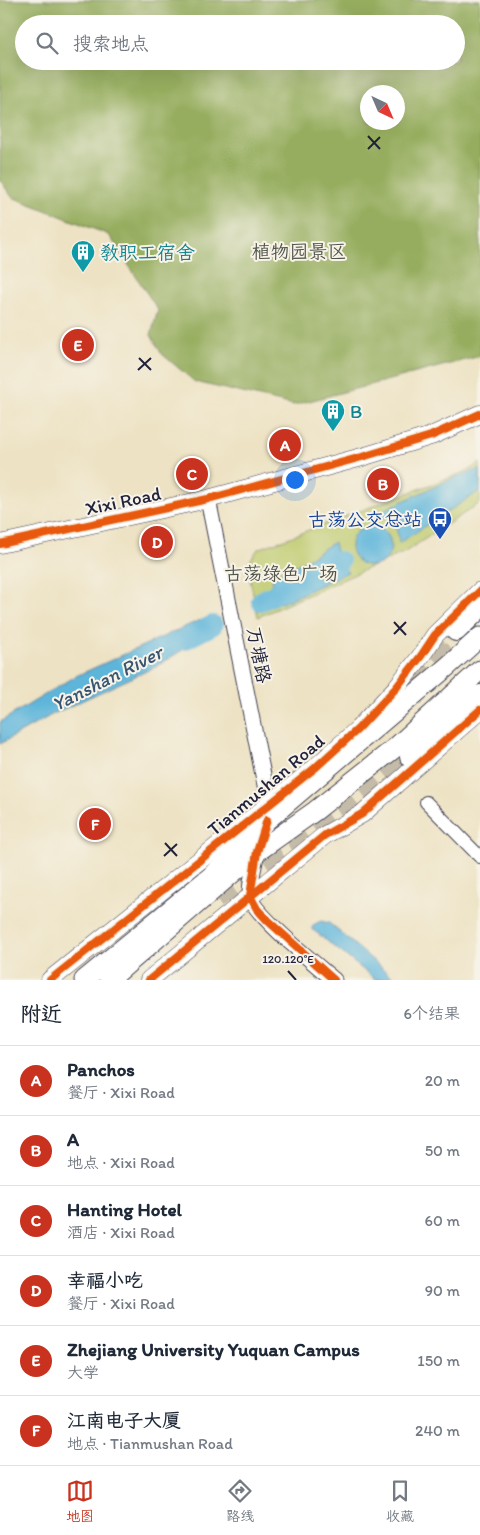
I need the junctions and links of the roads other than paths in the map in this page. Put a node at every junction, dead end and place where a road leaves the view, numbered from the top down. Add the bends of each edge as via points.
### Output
1 (480, 414) edge
2 (208, 499) junction
3 (0, 544) edge
4 (480, 591) edge
5 (480, 608) edge
6 (456, 631) tunnel mouth
7 (480, 637) edge
8 (480, 670) edge
9 (480, 695) edge
10 (480, 710) edge
11 (410, 757) tunnel mouth
12 (426, 802) dead end
13 (268, 812) junction
14 (257, 852) junction
15 (480, 858) edge
16 (250, 896) junction
17 (50, 980) edge
18 (84, 980) edge
19 (109, 980) edge
20 (149, 980) edge
21 (334, 980) edge

1 - 2 main road, Xixi Road via 431,436
2 - 3 main road, Xixi Road
2 - 13 street, 万塘路
4 - 13 main road, Tianmushan Road via 435,635 396,688 358,729
5 - 6 highway
7 - 13 main road, Tianmushan Road via 414,696
8 - 14 main road via 396,747
9 - 11 highway
10 - 16 main road via 362,814 325,835
12 - 15 street
13 - 14 street
13 - 17 main road, Tianmushan Road
13 - 18 main road, Tianmushan Road via 210,876
14 - 16 street
14 - 19 main road
16 - 20 main road
16 - 21 street via 268,922

